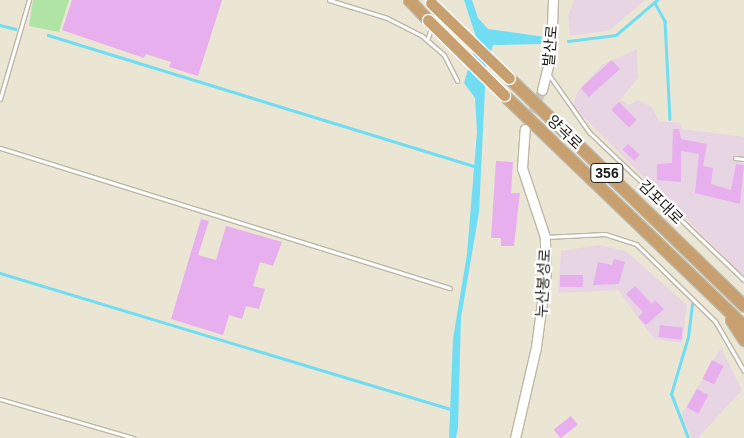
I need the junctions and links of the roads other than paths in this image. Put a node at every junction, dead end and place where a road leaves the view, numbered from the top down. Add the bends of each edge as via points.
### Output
1 (29, 0) edge
2 (329, 0) edge
3 (409, 0) edge
4 (553, 0) edge
5 (434, 1) edge
6 (427, 40) junction
7 (547, 74) junction
8 (457, 81) dead end
9 (542, 90) tunnel mouth
10 (0, 99) edge
11 (525, 128) tunnel mouth
12 (0, 148) edge
13 (735, 158) dead end
14 (744, 159) edge
15 (545, 237) junction
16 (678, 262) junction
17 (706, 268) junction
18 (744, 280) edge
19 (450, 288) dead end
20 (744, 302) edge
21 (744, 306) edge
22 (744, 326) edge
23 (744, 340) edge
24 (744, 371) edge
25 (0, 399) edge
26 (133, 438) edge
27 (515, 438) edge

1 - 10 lane
2 - 6 lane via 387,18
3 - 16 highway, 양곡로 / 356, bridge
4 - 7 street, 발산로
5 - 6 lane
5 - 17 highway, 양곡로 / 356, bridge
6 - 8 lane via 450,62
7 - 9 street, 발산로
7 - 18 lane, 김포대로 via 589,132
11 - 15 street, 누산봉성로 via 522,168
12 - 19 lane
13 - 14 lane
15 - 24 lane via 605,234 636,244 715,321
15 - 27 street, 누산봉성로 via 542,316
16 - 22 highway, 양곡로 / 356
16 - 23 highway
17 - 20 highway
17 - 21 highway, 양곡로 / 356
25 - 26 lane

